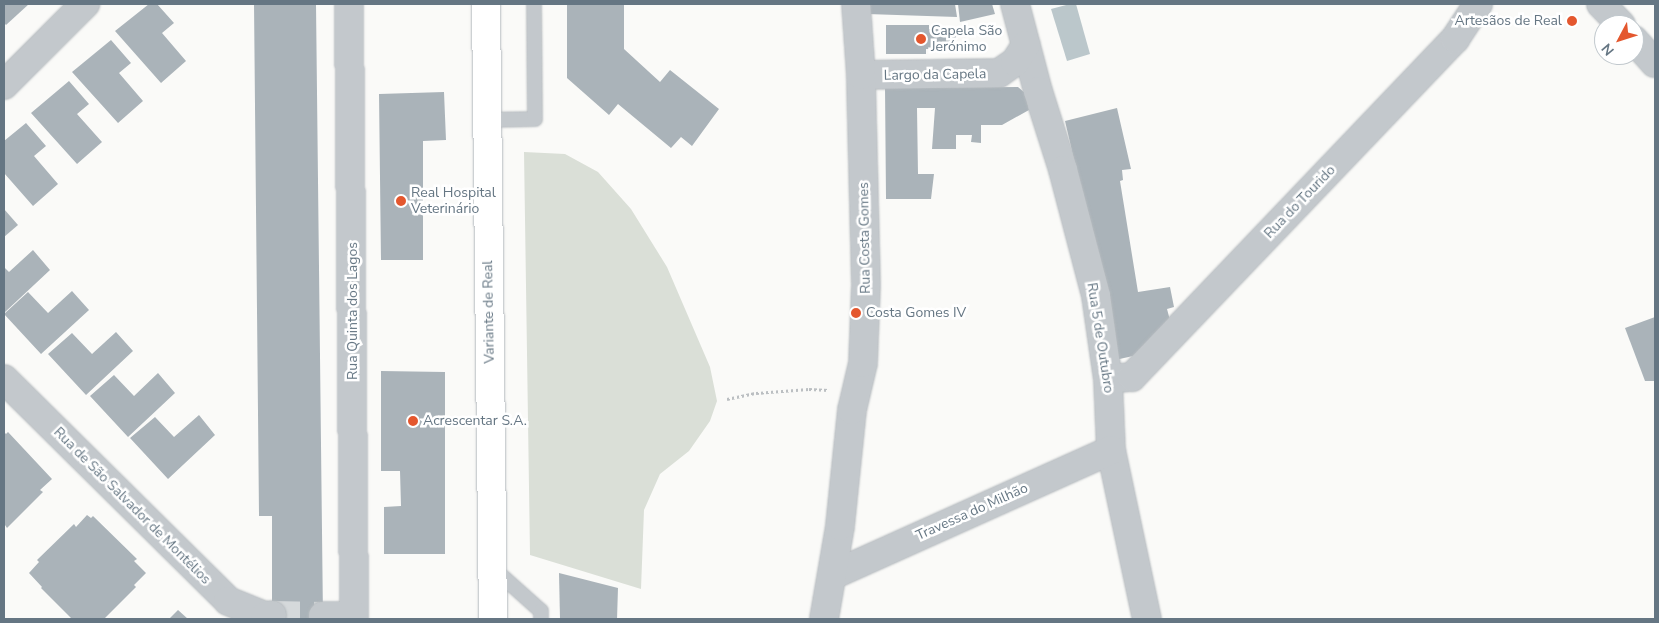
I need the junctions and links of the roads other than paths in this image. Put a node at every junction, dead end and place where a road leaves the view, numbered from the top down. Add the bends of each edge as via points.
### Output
1 (86, 4) edge
2 (349, 4) edge
3 (486, 4) edge
4 (534, 4) edge
5 (856, 4) edge
6 (1015, 4) edge
7 (1478, 4) edge
8 (1601, 4) edge
9 (1611, 15) edge
10 (1026, 45) junction
11 (1644, 51) edge
12 (1655, 63) edge
13 (861, 76) junction
14 (4, 85) edge
15 (486, 120) junction
16 (4, 378) edge
17 (1108, 379) junction
18 (1111, 450) junction
19 (493, 568) junction
20 (833, 575) junction
21 (272, 615) dead end
22 (323, 616) dead end
23 (354, 618) edge
24 (493, 619) edge
25 (541, 619) edge
26 (824, 619) edge
27 (1147, 619) edge

1 - 14 street
2 - 23 street, Rua Quinta dos Lagos
3 - 15 main road, Variante de Real
4 - 15 lane via 535,120
5 - 13 street, Rua Costa Gomes
6 - 10 street, Rua 5 de Outubro
7 - 17 street, Rua do Tourido via 1455,39 1132,377
8 - 9 street
10 - 13 street, Largo da Capela via 1015,62 999,73
10 - 17 street, Rua 5 de Outubro via 1096,296
11 - 12 street
13 - 20 street, Rua Costa Gomes via 866,285 863,363 852,410
15 - 19 main road, Variante de Real
16 - 21 street, Rua de São Salvador de Montélios via 228,602 265,616
17 - 18 street, Rua 5 de Outubro
18 - 20 street, Travessa do Milhão
18 - 27 street, Rua 5 de Outubro
19 - 24 main road, Variante de Real
19 - 25 lane via 541,611
20 - 26 street, Rua Costa Gomes
22 - 23 street

